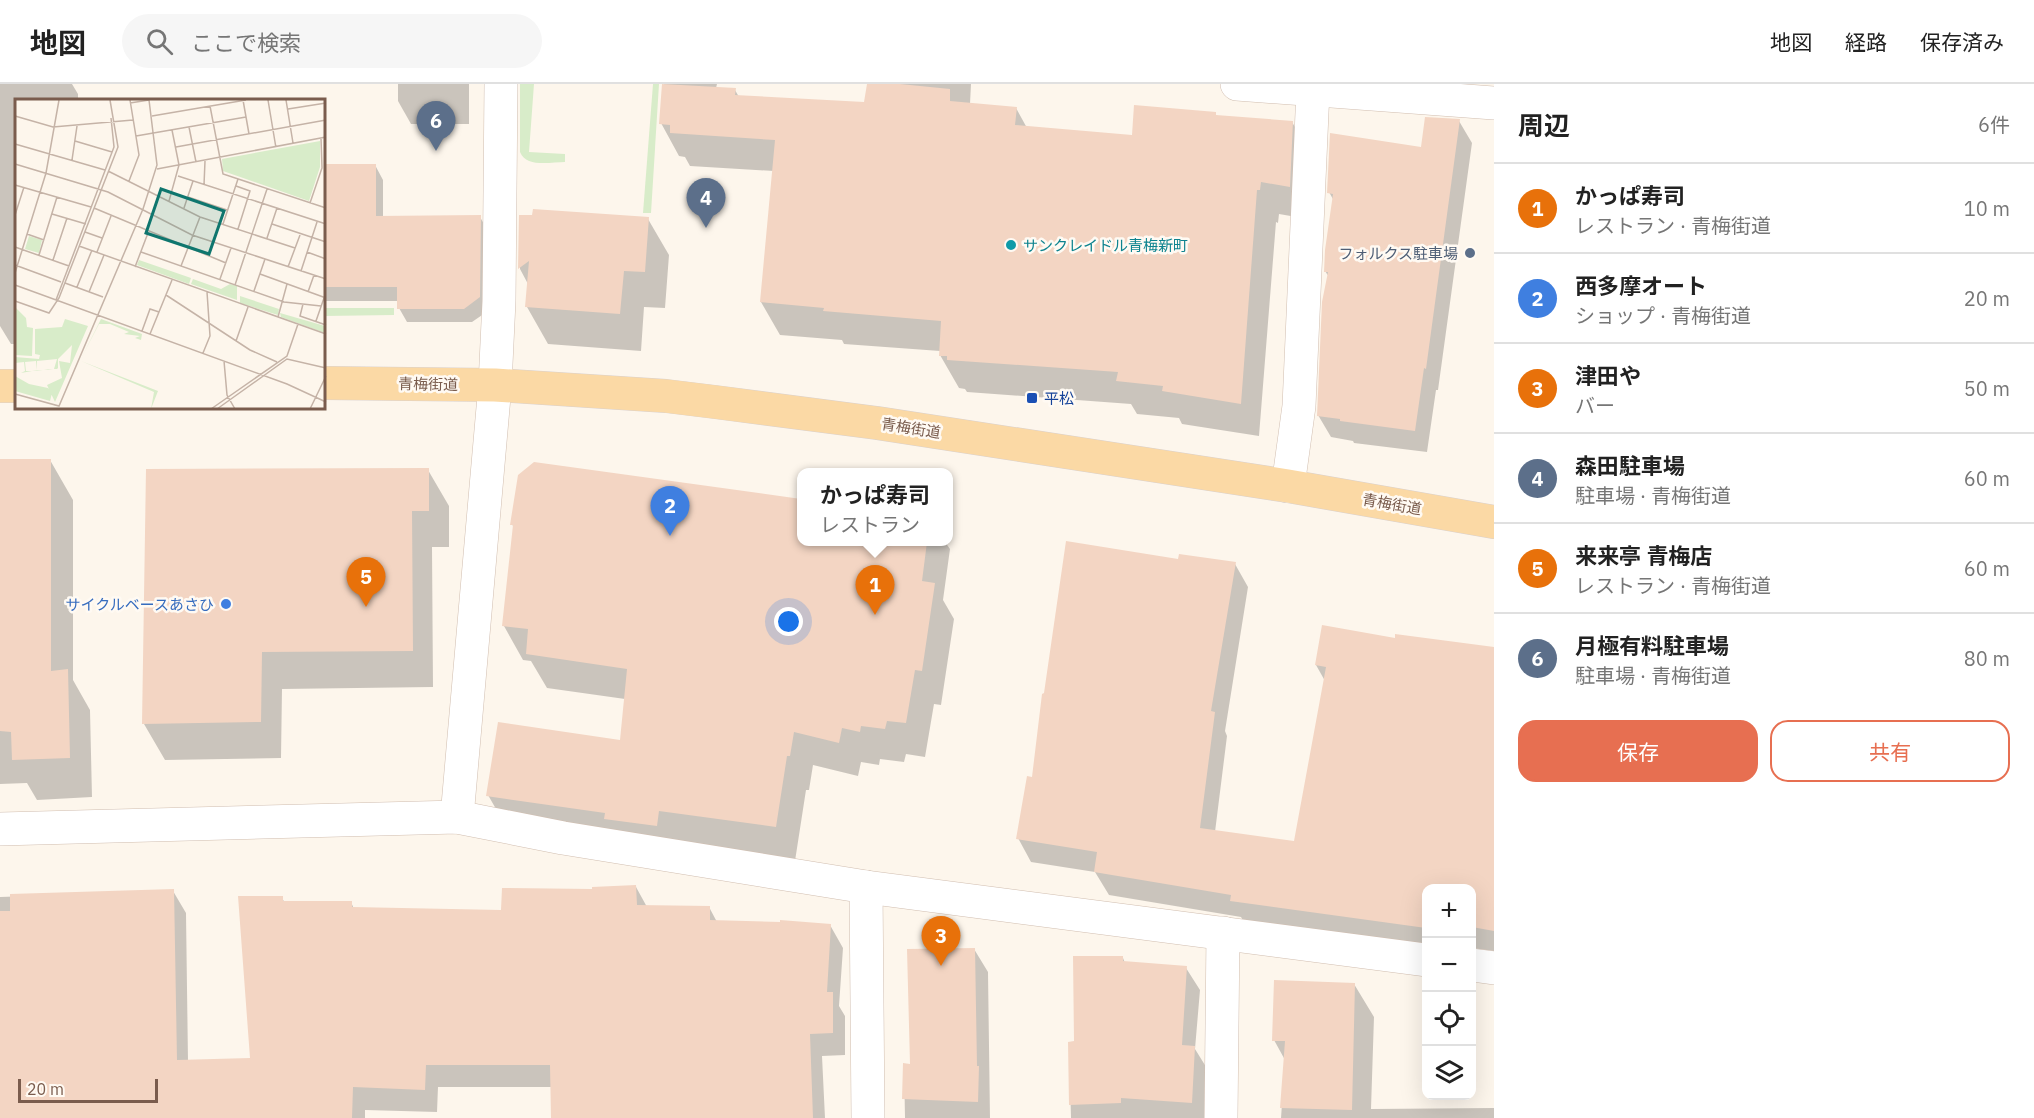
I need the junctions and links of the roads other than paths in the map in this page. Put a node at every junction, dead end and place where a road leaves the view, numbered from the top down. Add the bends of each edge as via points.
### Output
1 (501, 84) edge
2 (1237, 84) edge
3 (1313, 90) junction
4 (1456, 92) edge
5 (1494, 103) edge
6 (326, 383) edge
7 (495, 385) junction
8 (1288, 486) junction
9 (1494, 522) edge
10 (457, 818) junction
11 (0, 829) edge
12 (866, 887) junction
13 (1223, 933) junction
14 (1422, 959) edge
15 (1476, 966) edge
16 (1494, 968) edge
17 (868, 1118) edge
18 (1221, 1118) edge

1 - 7 street
2 - 3 street
3 - 4 street
3 - 8 street via 1299,406
4 - 5 street
6 - 7 main road, 青梅街道
7 - 8 main road, 青梅街道 via 716,402
7 - 10 street
8 - 9 main road, 青梅街道
10 - 11 street
10 - 12 street
12 - 13 street
12 - 17 street
13 - 14 street
13 - 18 street
15 - 16 street

